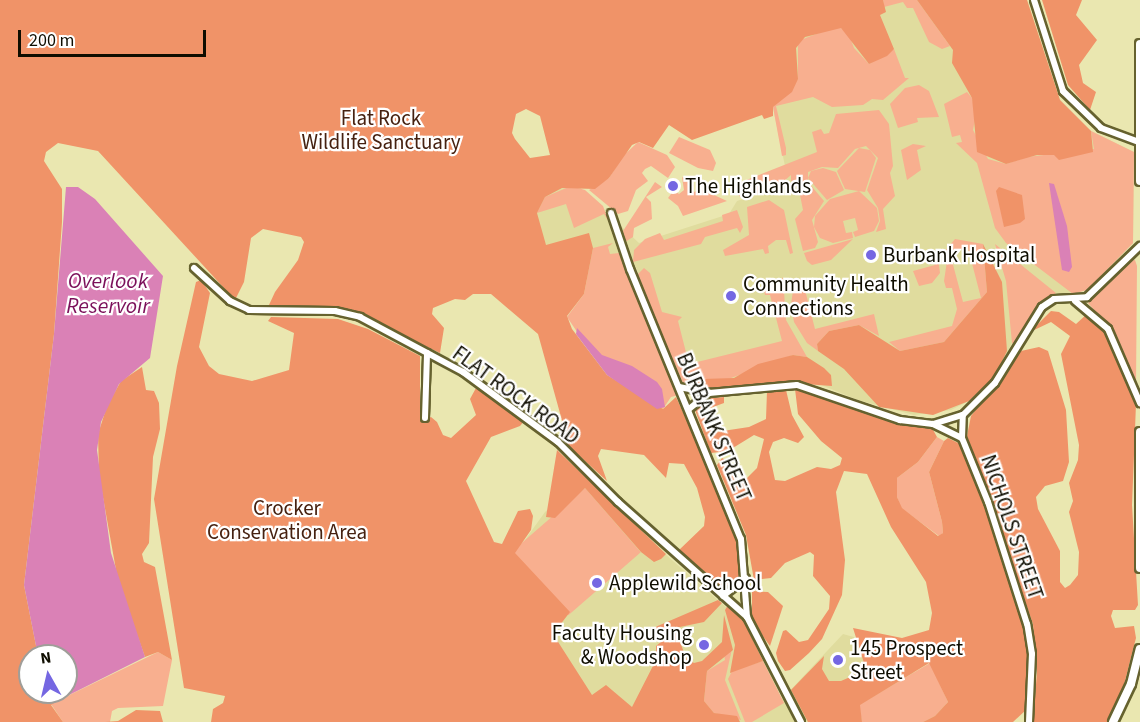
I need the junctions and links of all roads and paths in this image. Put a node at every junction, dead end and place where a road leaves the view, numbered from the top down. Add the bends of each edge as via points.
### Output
1 (1034, 0) edge
2 (1140, 44) edge
3 (1139, 142) edge
4 (1140, 159) edge
5 (1140, 181) edge
6 (611, 213) dead end
7 (1140, 246) edge
8 (194, 268) dead end
9 (1075, 301) junction
10 (427, 353) junction
11 (679, 387) junction
12 (709, 393) junction
13 (1140, 403) edge
14 (689, 410) junction
15 (963, 415) junction
16 (424, 418) dead end
17 (933, 424) junction
18 (1140, 432) edge
19 (962, 438) junction
20 (1140, 568) edge
21 (746, 579) junction
22 (723, 596) junction
23 (747, 617) junction
24 (1140, 649) edge
25 (801, 722) edge
26 (1029, 722) edge
27 (1113, 722) edge

1 - 3 street via 1063,91 1101,128
2 - 3 main road
3 - 4 main road
4 - 5 main road
6 - 11 street, BURBANK STREET
7 - 9 street via 1091,294
8 - 10 street, FLAT ROCK ROAD via 239,307 268,312 351,314
9 - 13 street via 1108,329
9 - 15 street via 1054,299 1042,307 1010,362
10 - 16 street
10 - 22 street, FLAT ROCK ROAD via 463,372 558,442
11 - 12 street
11 - 14 street, BURBANK STREET
12 - 14 street
12 - 17 street via 804,386 900,420
14 - 21 street, BURBANK STREET via 741,539
15 - 17 street
15 - 19 street, NICHOLS STREET
17 - 19 street
18 - 20 main road
19 - 26 street, NICHOLS STREET via 988,502 1028,624 1032,663
21 - 22 street
21 - 23 street, BURBANK STREET
22 - 23 street, FLAT ROCK ROAD
23 - 25 street
24 - 27 main road via 1131,684

